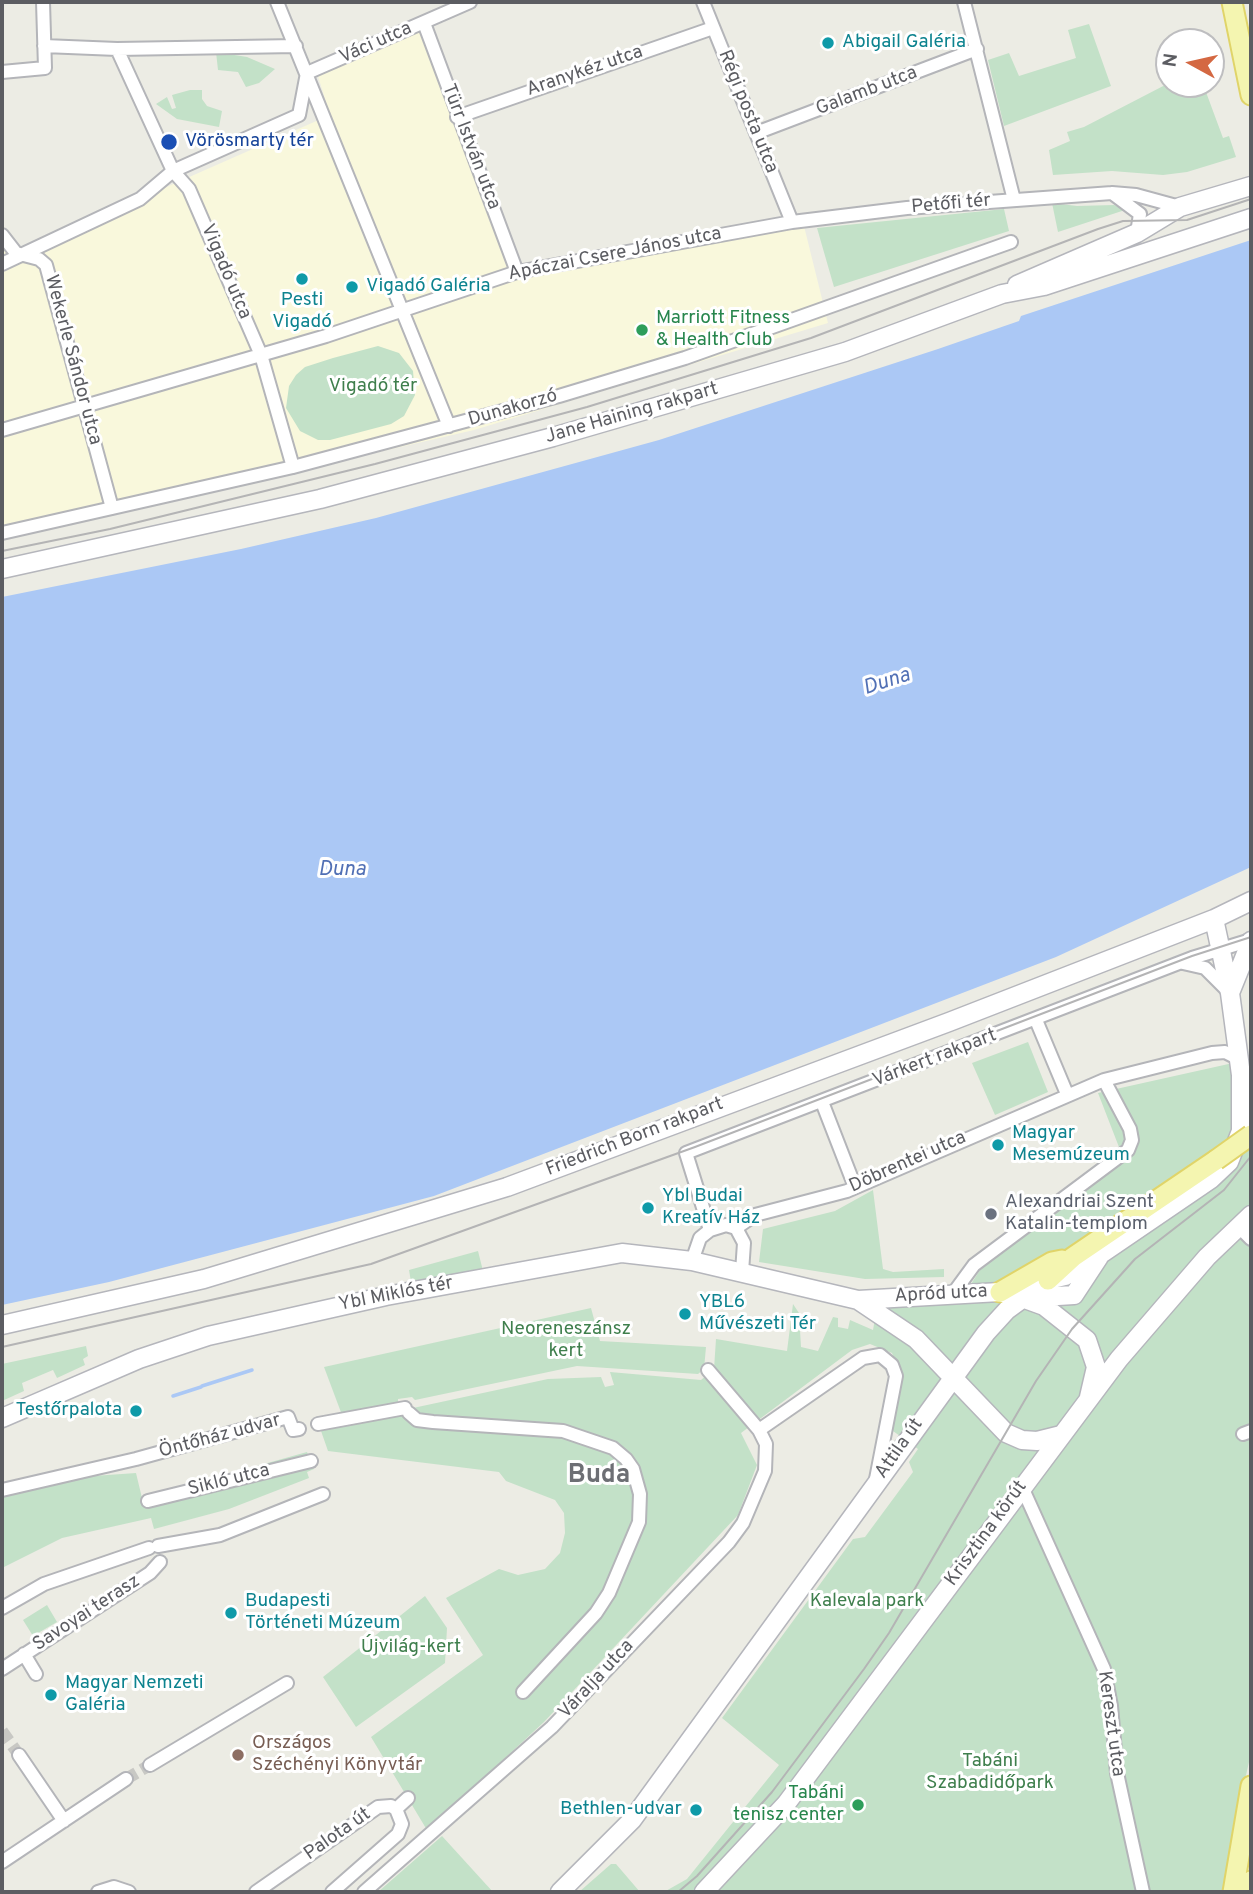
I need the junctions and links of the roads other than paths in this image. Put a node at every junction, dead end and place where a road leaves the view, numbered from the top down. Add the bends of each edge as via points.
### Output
1 (43, 2) edge
2 (277, 2) edge
3 (470, 2) edge
4 (704, 2) edge
5 (964, 2) edge
6 (1232, 2) edge
7 (442, 8) edge
8 (424, 23) junction
9 (713, 28) junction
10 (44, 46) junction
11 (296, 46) junction
12 (117, 49) junction
13 (977, 49) junction
14 (314, 71) junction
15 (2, 72) edge
16 (1251, 95) edge
17 (457, 117) junction
18 (756, 134) junction
19 (173, 171) junction
20 (1251, 186) edge
21 (1112, 193) junction
22 (1014, 200) junction
23 (1180, 207) junction
24 (1251, 218) edge
25 (792, 222) junction
26 (1137, 233) junction
27 (2, 235) edge
28 (1011, 242) dead end
29 (23, 256) junction
30 (2, 264) edge
31 (517, 272) junction
32 (1002, 294) junction
33 (401, 312) junction
34 (261, 355) junction
35 (85, 405) junction
36 (449, 426) junction
37 (2, 430) edge
38 (293, 467) junction
39 (110, 503) junction
40 (2, 533) edge
41 (2, 569) edge
42 (1251, 901) edge
43 (1214, 919) junction
44 (1251, 940) edge
45 (1220, 948) junction
46 (1183, 963) junction
47 (1230, 993) junction
48 (1036, 1020) junction
49 (1240, 1061) junction
50 (1104, 1080) junction
51 (1251, 1092) edge
52 (1067, 1094) junction
53 (822, 1102) junction
54 (1251, 1135) edge
55 (855, 1187) junction
56 (1247, 1227) edge
57 (736, 1228) junction
58 (710, 1230) junction
59 (1097, 1249) junction
60 (1073, 1257) junction
61 (692, 1261) junction
62 (719, 1266) joint
63 (742, 1272) junction
64 (1048, 1280) junction
65 (1000, 1292) junction
66 (952, 1295) junction
67 (1022, 1298) junction
68 (858, 1300) junction
69 (2, 1325) edge
70 (708, 1370) dead end
71 (953, 1376) junction
72 (1089, 1397) junction
73 (2, 1418) edge
74 (318, 1424) dead end
75 (299, 1429) dead end
76 (759, 1430) junction
77 (1061, 1435) junction
78 (311, 1461) dead end
79 (873, 1486) junction
80 (1022, 1487) junction
81 (2, 1490) edge
82 (323, 1494) dead end
83 (148, 1501) dead end
84 (156, 1552) junction
85 (2, 1608) edge
86 (24, 1654) junction
87 (2, 1668) edge
88 (36, 1674) dead end
89 (287, 1683) dead end
90 (523, 1692) dead end
91 (19, 1755) tunnel mouth
92 (150, 1765) tunnel mouth
93 (126, 1779) tunnel mouth
94 (1251, 1786) edge
95 (408, 1798) dead end
96 (396, 1809) junction
97 (64, 1821) junction
98 (2, 1862) edge
99 (1251, 1881) edge
100 (98, 1892) edge
101 (129, 1892) edge
102 (256, 1892) edge
103 (332, 1892) edge
104 (364, 1892) edge
105 (560, 1892) edge
106 (705, 1892) edge
107 (1143, 1892) edge
108 (1233, 1892) edge
109 (1250, 1892) edge

1 - 10 street
2 - 11 street
3 - 7 street, Váci utca
4 - 9 street, Régi posta utca
5 - 13 street
6 - 16 main road
7 - 8 street, Váci utca
8 - 14 street, Váci utca
8 - 17 street, Türr István utca
9 - 17 street, Aranykéz utca
9 - 18 street, Régi posta utca
10 - 12 street
10 - 15 street via 44,68
11 - 12 street
11 - 14 street
12 - 19 street
13 - 18 street, Galamb utca
13 - 22 street
14 - 19 street via 299,115
14 - 33 street via 329,128
17 - 31 street, Türr István utca
18 - 25 street, Régi posta utca
19 - 29 street via 140,199
19 - 34 street, Vigadó utca via 189,189
20 - 23 main road
21 - 22 street, Petőfi tér
21 - 23 street, Petőfi tér
21 - 26 street via 1140,214
22 - 25 street, Petőfi tér
23 - 26 main road
24 - 32 main road, Jane Haining rakpart via 1044,286
25 - 31 street, Apáczai Csere János utca
26 - 32 main road
27 - 29 street, Wekerle Sándor utca via 9,247
28 - 36 street, Dunakorzó via 685,358
29 - 30 street
29 - 35 street, Wekerle Sándor utca via 46,265
31 - 33 street, Apáczai Csere János utca
32 - 41 main road, Jane Haining rakpart via 845,352 540,441 320,499
33 - 34 street
33 - 36 street
34 - 35 street
34 - 38 street
35 - 37 street
35 - 39 street, Wekerle Sándor utca
36 - 38 street, Dunakorzó
38 - 39 street, Dunakorzó
39 - 40 street, Dunakorzó
42 - 43 main road, Friedrich Born rakpart
43 - 45 main road
43 - 69 main road, Friedrich Born rakpart via 936,1027 440,1209 204,1279
44 - 45 street, Várkert rakpart
44 - 47 main road
45 - 46 street, Várkert rakpart
45 - 47 main road
46 - 47 street via 1212,972
46 - 48 street, Várkert rakpart
47 - 49 main road
48 - 52 street
48 - 53 street, Várkert rakpart
49 - 50 street, Döbrentei utca via 1225,1052 1212,1053
49 - 51 main road
49 - 59 main road, Attila út via 1241,1131 1229,1162 1211,1179
50 - 52 street, Döbrentei utca
50 - 66 street via 1130,1129 1128,1150 974,1265
52 - 55 street, Döbrentei utca
53 - 55 street
53 - 58 street, Várkert rakpart via 686,1153
54 - 59 main road, bridge
55 - 57 street, Döbrentei utca via 755,1215
56 - 72 main road, Krisztina körút via 1207,1257
57 - 58 street, Döbrentei utca
57 - 63 street via 745,1253
58 - 61 street via 700,1238
59 - 60 main road
59 - 64 main road, Attila út via 1065,1276
59 - 67 main road via 1074,1295
60 - 64 main road
60 - 65 main road via 1052,1262
61 - 62 main road, Ybl Miklós tér
61 - 73 main road, Ybl Miklós tér via 657,1255 599,1255 208,1336
62 - 63 main road, Apród utca
63 - 68 main road, Apród utca
64 - 67 main road, Attila út
65 - 66 main road, Apród utca
65 - 67 main road, Apród utca
66 - 68 main road, Apród utca
67 - 71 main road, Attila út via 986,1332
67 - 72 main road via 1044,1306 1087,1340 1096,1367
68 - 71 main road, Apród utca via 916,1339
70 - 76 street, Váralja utca
71 - 77 main road via 1011,1436 1037,1441
71 - 79 main road, Attila út
72 - 77 main road, Krisztina körút
74 - 90 street via 407,1411 417,1420 563,1431 613,1448 626,1458 640,1494 639,1522 610,1593
75 - 81 street, Öntőház udvar via 293,1430 288,1417
76 - 79 street via 863,1358 872,1354 887,1357 896,1376
76 - 104 street, Váralja utca via 768,1451 765,1471 749,1512 729,1542 552,1727
77 - 80 main road, Krisztina körút
78 - 83 street, Sikló utca
79 - 105 main road, Attila út via 632,1820
80 - 106 main road, Krisztina körút via 786,1804
80 - 107 street, Kereszt utca via 1104,1669 1116,1773
82 - 84 street via 220,1535
84 - 85 street via 44,1584
84 - 86 street, Savoyai terasz via 150,1573
86 - 87 street, Savoyai terasz
86 - 88 street, Savoyai terasz
89 - 92 street
91 - 97 street
93 - 97 street
94 - 108 main road
95 - 96 street
96 - 102 street, Palota út via 378,1807
96 - 103 street, Palota út via 402,1824 398,1834
97 - 98 street
99 - 109 main road
100 - 101 street via 114,1887

